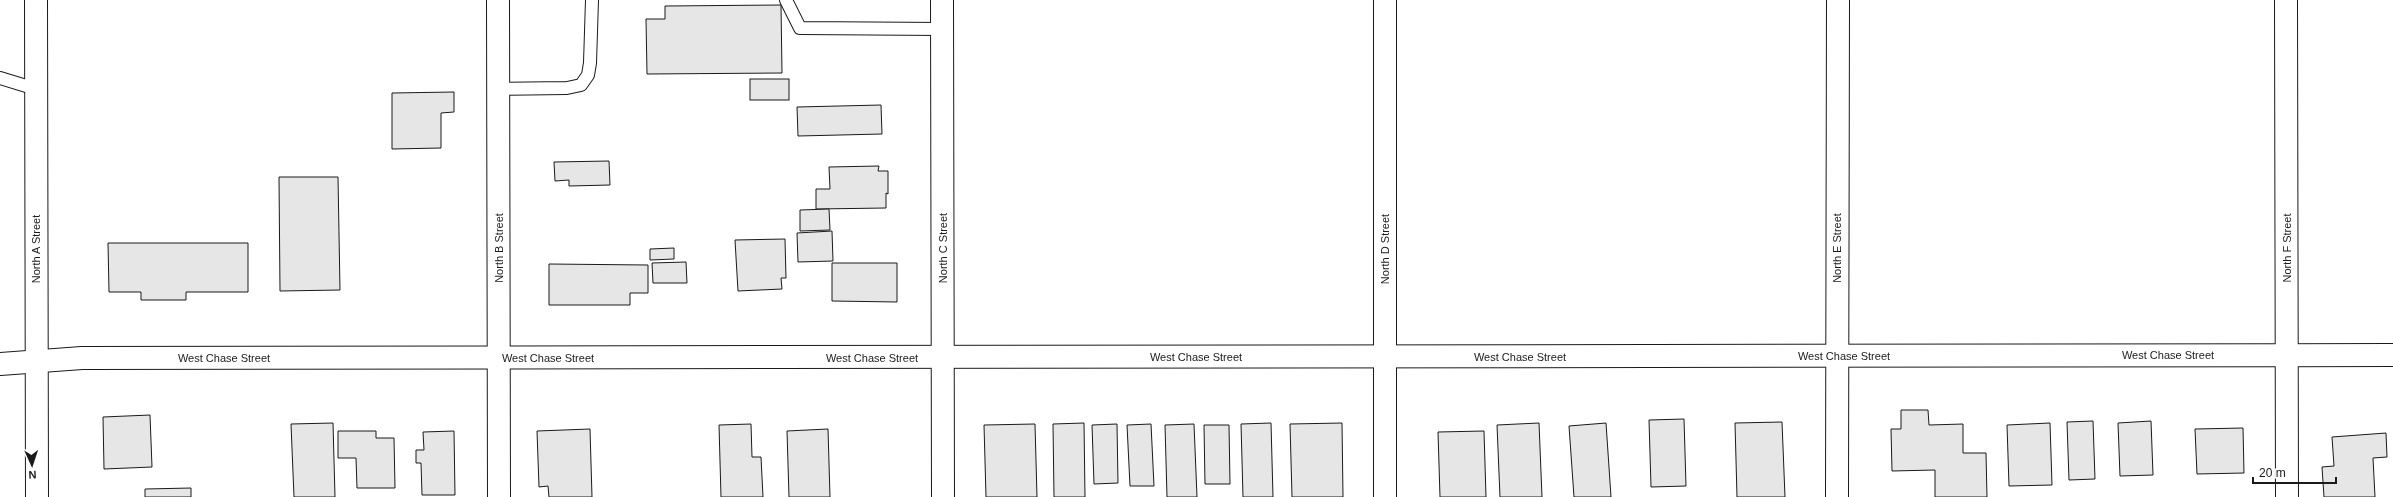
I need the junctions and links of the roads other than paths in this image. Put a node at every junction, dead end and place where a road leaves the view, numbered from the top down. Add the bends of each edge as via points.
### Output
1 (36, 0) edge
2 (498, 0) edge
3 (592, 0) edge
4 (786, 0) edge
5 (942, 0) edge
6 (1385, 0) edge
7 (1838, 0) edge
8 (2286, 0) edge
9 (942, 29) junction
10 (0, 78) edge
11 (36, 89) junction
12 (498, 89) junction
13 (2287, 355) junction
14 (2393, 355) edge
15 (1837, 356) junction
16 (1385, 357) junction
17 (499, 358) junction
18 (943, 358) junction
19 (37, 362) junction
20 (0, 364) edge
21 (37, 497) edge
22 (499, 497) edge
23 (943, 497) edge
24 (1385, 497) edge
25 (1837, 497) edge
26 (2287, 497) edge

1 - 11 street, North A Street
2 - 12 street, North B Street
3 - 12 lane via 590,63 588,76 581,85 567,88
4 - 9 lane via 800,28
5 - 9 street, North C Street
6 - 16 street, North D Street
7 - 15 street, North E Street
8 - 13 street, North F Street
9 - 18 street, North C Street
10 - 11 lane
11 - 19 street, North A Street
12 - 17 street, North B Street
13 - 14 street, West Chase Street
13 - 15 street, West Chase Street
13 - 26 street, North F Street
15 - 16 street, West Chase Street
15 - 25 street, North E Street
16 - 18 street, West Chase Street
16 - 24 street, North D Street
17 - 18 street, West Chase Street
17 - 19 street, West Chase Street via 82,358
17 - 22 street, North B Street
18 - 23 street, North C Street
19 - 20 street, West Chase Street
19 - 21 street, North A Street

